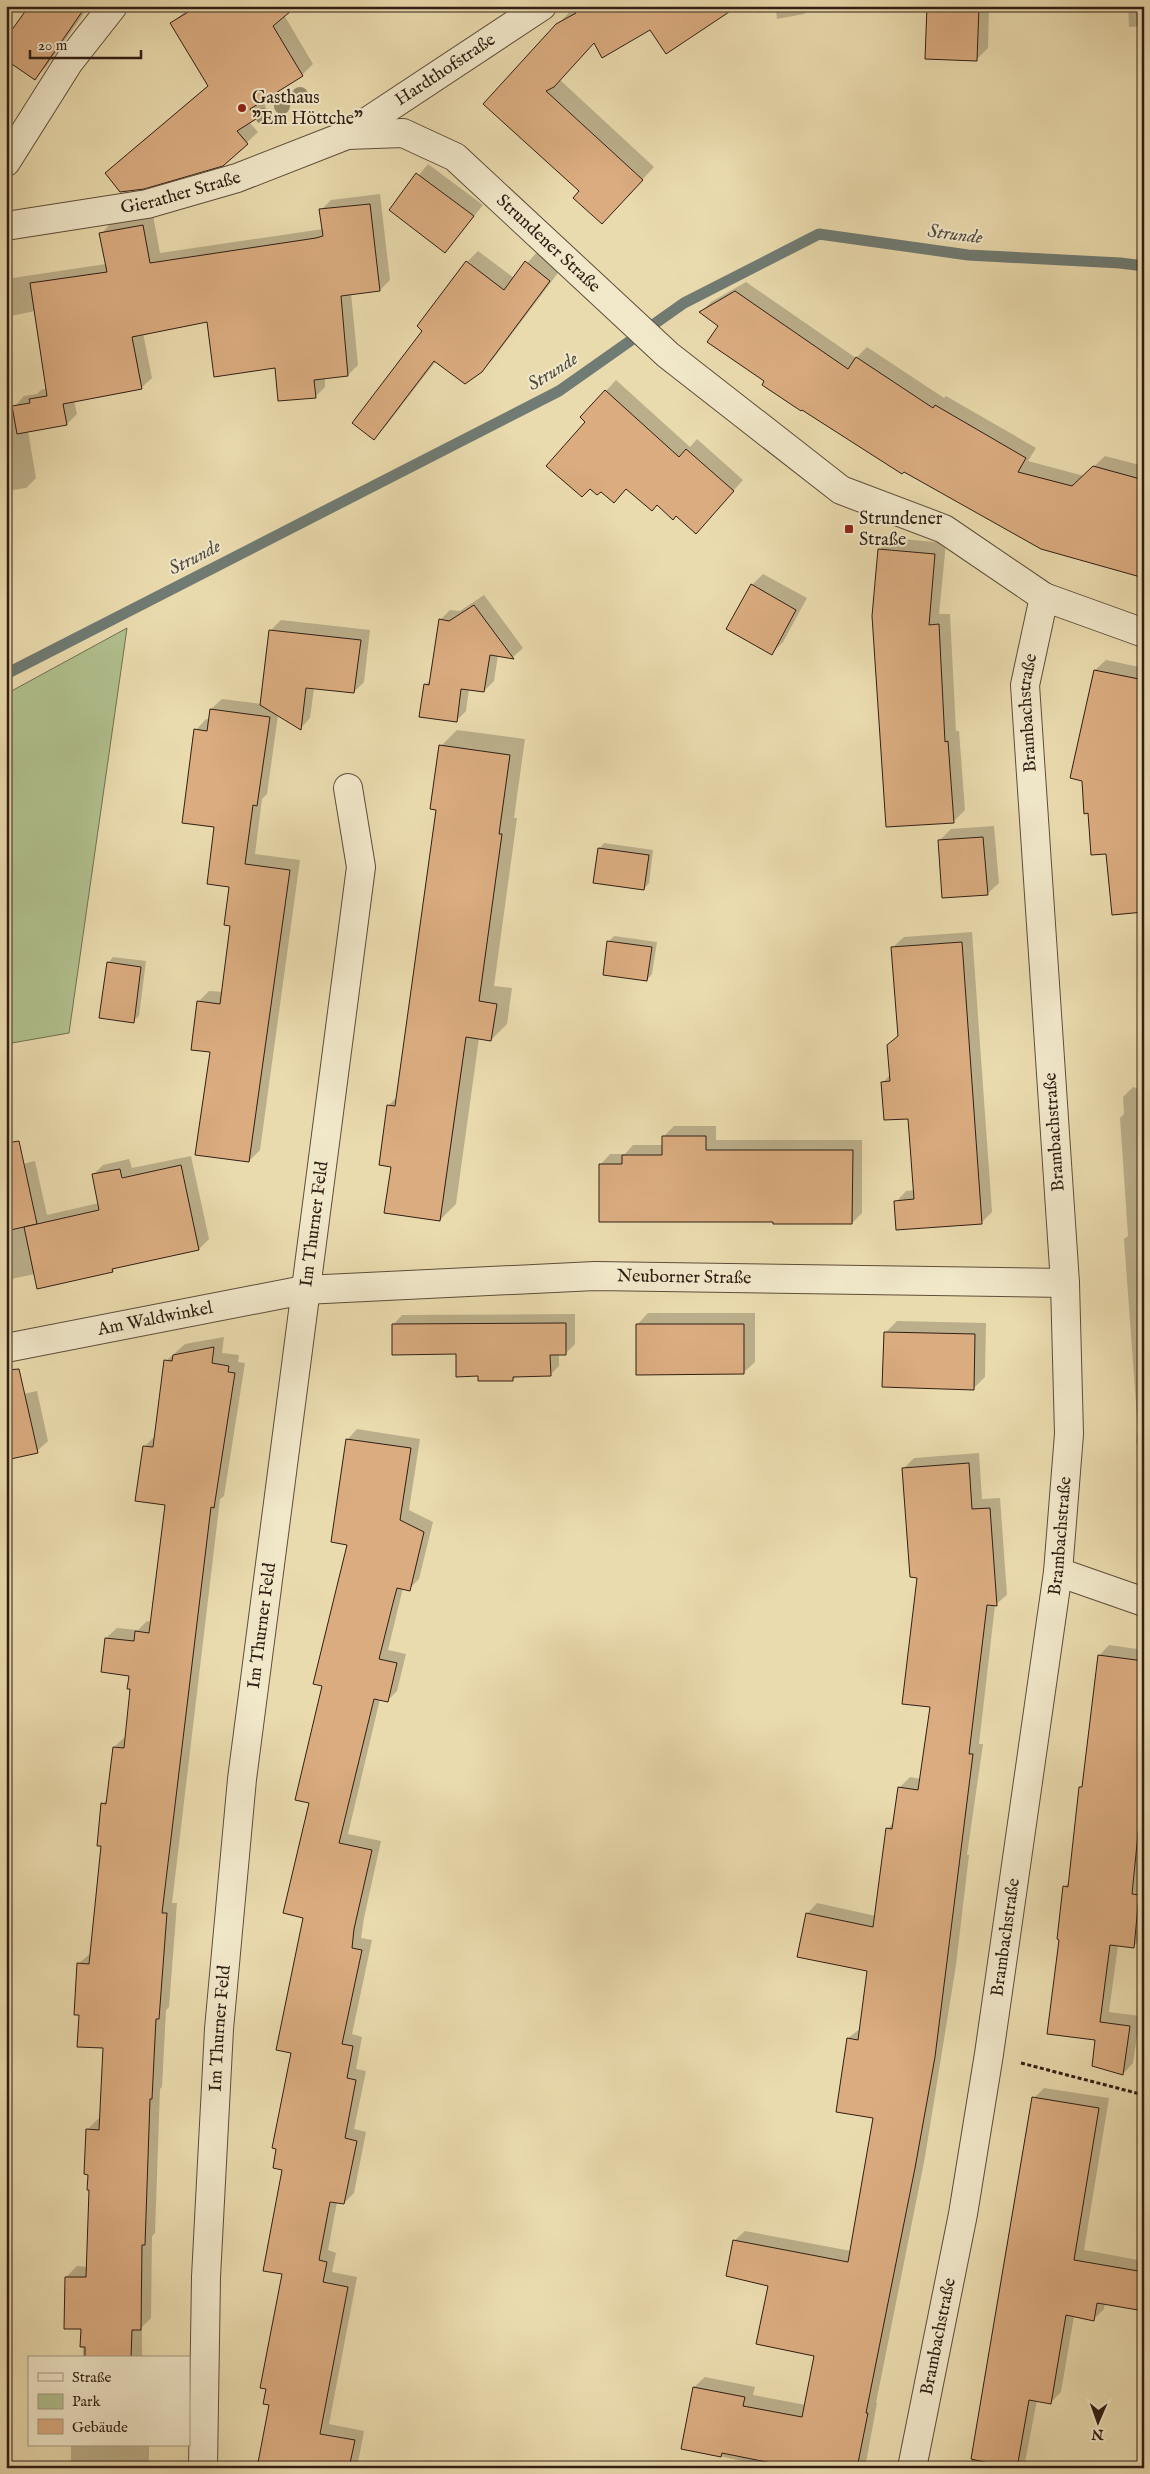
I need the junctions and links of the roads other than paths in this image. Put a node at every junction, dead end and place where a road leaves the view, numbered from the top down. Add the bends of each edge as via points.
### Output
1 (113, 6) edge
2 (542, 6) edge
3 (347, 135) junction
4 (6, 162) edge
5 (6, 226) edge
6 (1044, 596) junction
7 (1144, 633) edge
8 (348, 788) dead end
9 (1065, 1283) junction
10 (304, 1290) junction
11 (6, 1348) edge
12 (1058, 1572) junction
13 (1144, 1602) edge
14 (203, 2468) edge
15 (912, 2468) edge

1 - 4 street via 69,62
2 - 3 street, Hardthofstraße
3 - 5 street, Gierather Straße via 237,178 147,204
3 - 6 street, Strundener Straße via 403,133 455,157 668,355 841,490 944,529
6 - 7 street, Strundener Straße
6 - 9 street, Brambachstraße via 1025,685
8 - 10 street, Im Thurner Feld via 360,867
9 - 10 street, Neuborner Straße via 595,1276
9 - 12 street, Brambachstraße via 1069,1434
10 - 11 street, Am Waldwinkel
10 - 14 street, Im Thurner Feld via 242,1779 219,2028 206,2277
12 - 13 street
12 - 15 street, Brambachstraße via 963,2214

